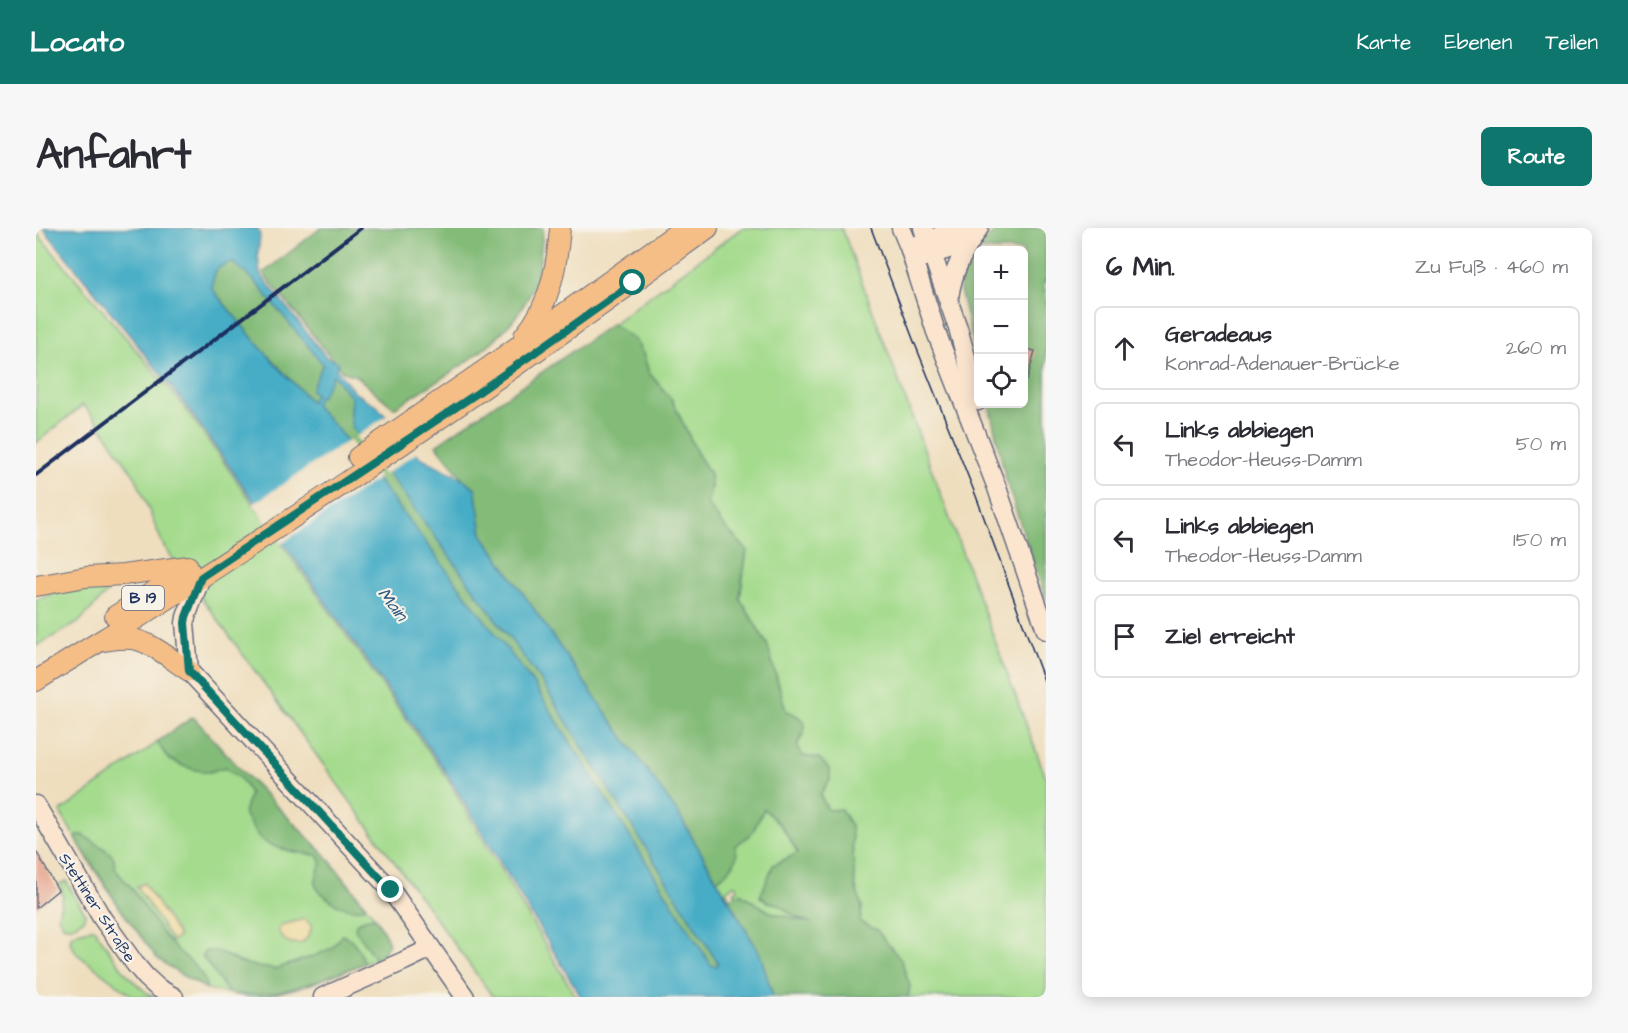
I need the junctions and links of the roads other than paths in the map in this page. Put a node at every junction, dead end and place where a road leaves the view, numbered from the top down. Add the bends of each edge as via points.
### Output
1 (560, 228) edge
2 (684, 228) edge
3 (708, 228) edge
4 (901, 228) edge
5 (959, 228) edge
6 (977, 228) edge
7 (928, 241) edge
8 (911, 254) junction
9 (949, 300) junction
10 (508, 353) junction
11 (974, 384) edge
12 (980, 408) edge
13 (997, 488) junction
14 (199, 571) junction
15 (38, 587) edge
16 (1046, 630) edge
17 (99, 641) junction
18 (36, 665) edge
19 (189, 671) junction
20 (36, 681) edge
21 (36, 805) edge
22 (431, 948) junction
23 (174, 997) edge
24 (324, 997) edge
25 (465, 997) edge

1 - 10 main road via 554,274 544,304 531,328
2 - 10 main road, B 19
3 - 14 main road, B 19 via 476,394 292,518
4 - 8 main road
5 - 7 main road
6 - 7 main road via 958,246
6 - 9 main road via 957,264
7 - 8 main road
7 - 9 main road
8 - 13 main road via 936,332
9 - 11 main road
10 - 14 main road, B 19
12 - 13 main road
13 - 16 main road
14 - 15 main road via 87,576
14 - 17 main road, B 19
14 - 18 main road, B 19
14 - 19 main road via 185,623
17 - 19 main road via 136,640
17 - 20 main road, B 19
19 - 22 main road via 391,890
21 - 23 main road, Stettiner Straße via 102,918 135,964 158,988
22 - 24 main road
22 - 25 main road

